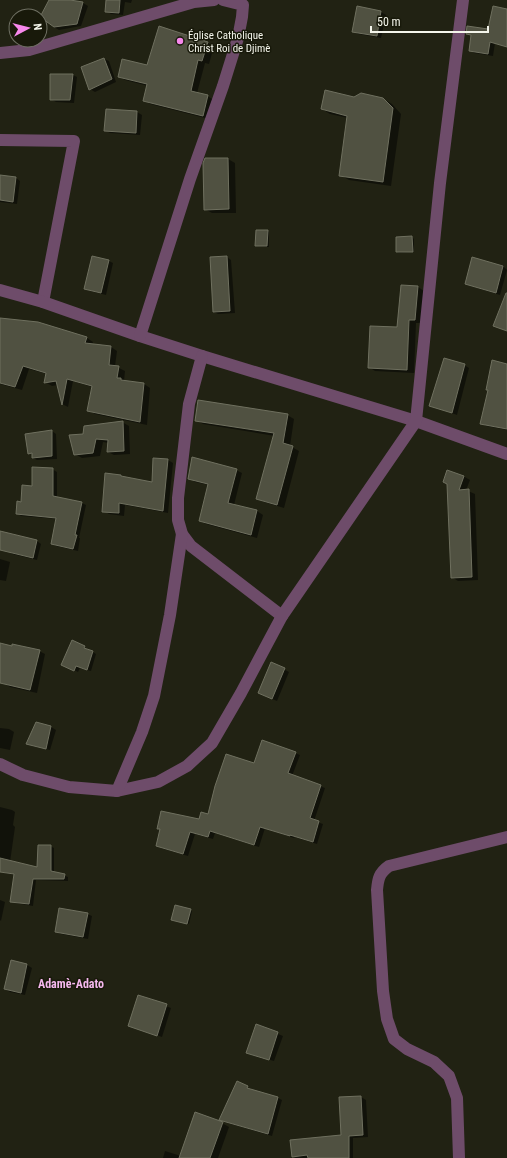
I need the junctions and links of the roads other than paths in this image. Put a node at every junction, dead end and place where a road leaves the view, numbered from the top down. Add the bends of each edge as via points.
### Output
1 (214, 0) edge
2 (223, 0) edge
3 (463, 0) edge
4 (0, 53) edge
5 (0, 140) edge
6 (0, 290) edge
7 (44, 302) junction
8 (140, 336) junction
9 (202, 356) junction
10 (416, 421) junction
11 (507, 454) edge
12 (182, 534) junction
13 (282, 616) junction
14 (0, 764) edge
15 (117, 791) junction
16 (507, 837) edge
17 (459, 1158) edge

1 - 4 street via 194,2 29,50
2 - 8 street via 243,5 238,38
3 - 10 street via 440,183
5 - 7 street via 74,142
6 - 7 street
7 - 8 street
8 - 9 street
9 - 10 street
9 - 12 street via 189,404 178,498 178,520
10 - 11 street
10 - 13 street
12 - 13 street via 191,546
12 - 15 street via 154,696
13 - 15 street via 212,743 187,766 158,782
14 - 15 street via 23,775 69,787
16 - 17 street via 389,866 378,878 387,1019 394,1038 407,1049 434,1062 449,1076 457,1098

